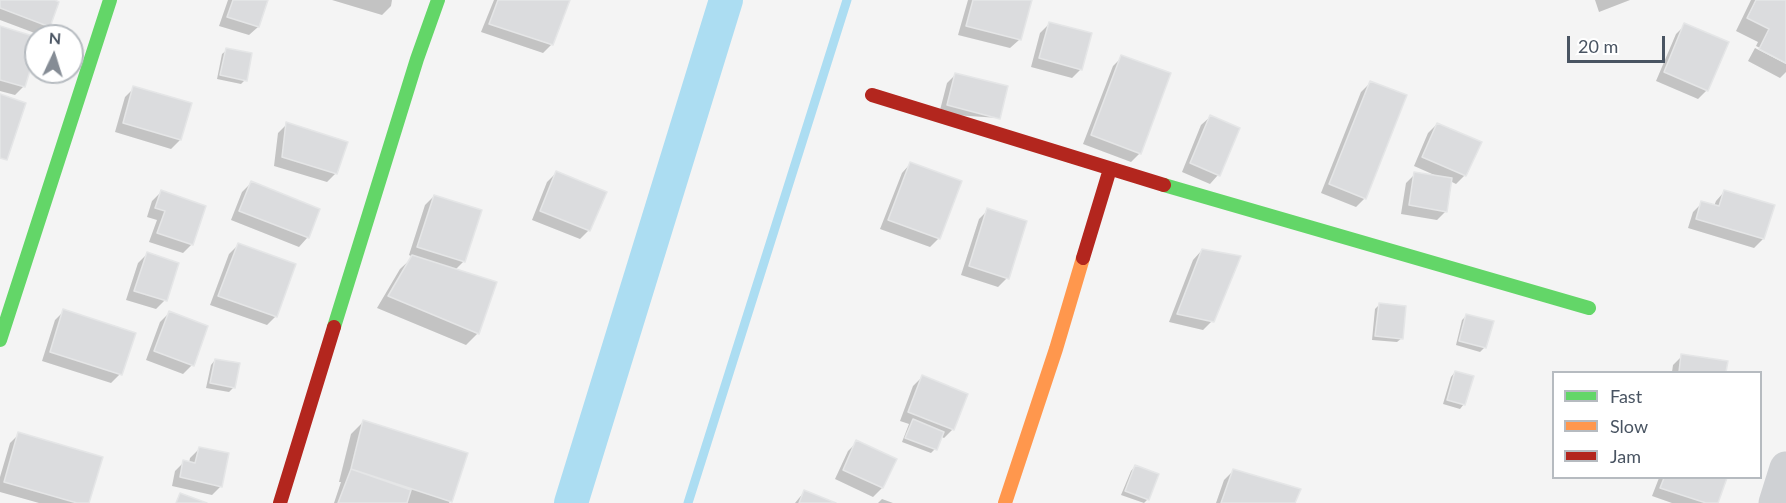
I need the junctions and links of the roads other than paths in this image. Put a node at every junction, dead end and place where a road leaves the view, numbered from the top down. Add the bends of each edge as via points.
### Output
1 (110, 0) edge
2 (438, 0) edge
3 (872, 95) dead end
4 (1110, 169) junction
5 (1589, 308) dead end
6 (0, 340) edge
7 (1786, 468) edge
8 (280, 503) edge
9 (1005, 503) edge
10 (1775, 503) edge

1 - 6 street
2 - 8 street
3 - 4 street
4 - 5 street
4 - 9 street
7 - 10 street

